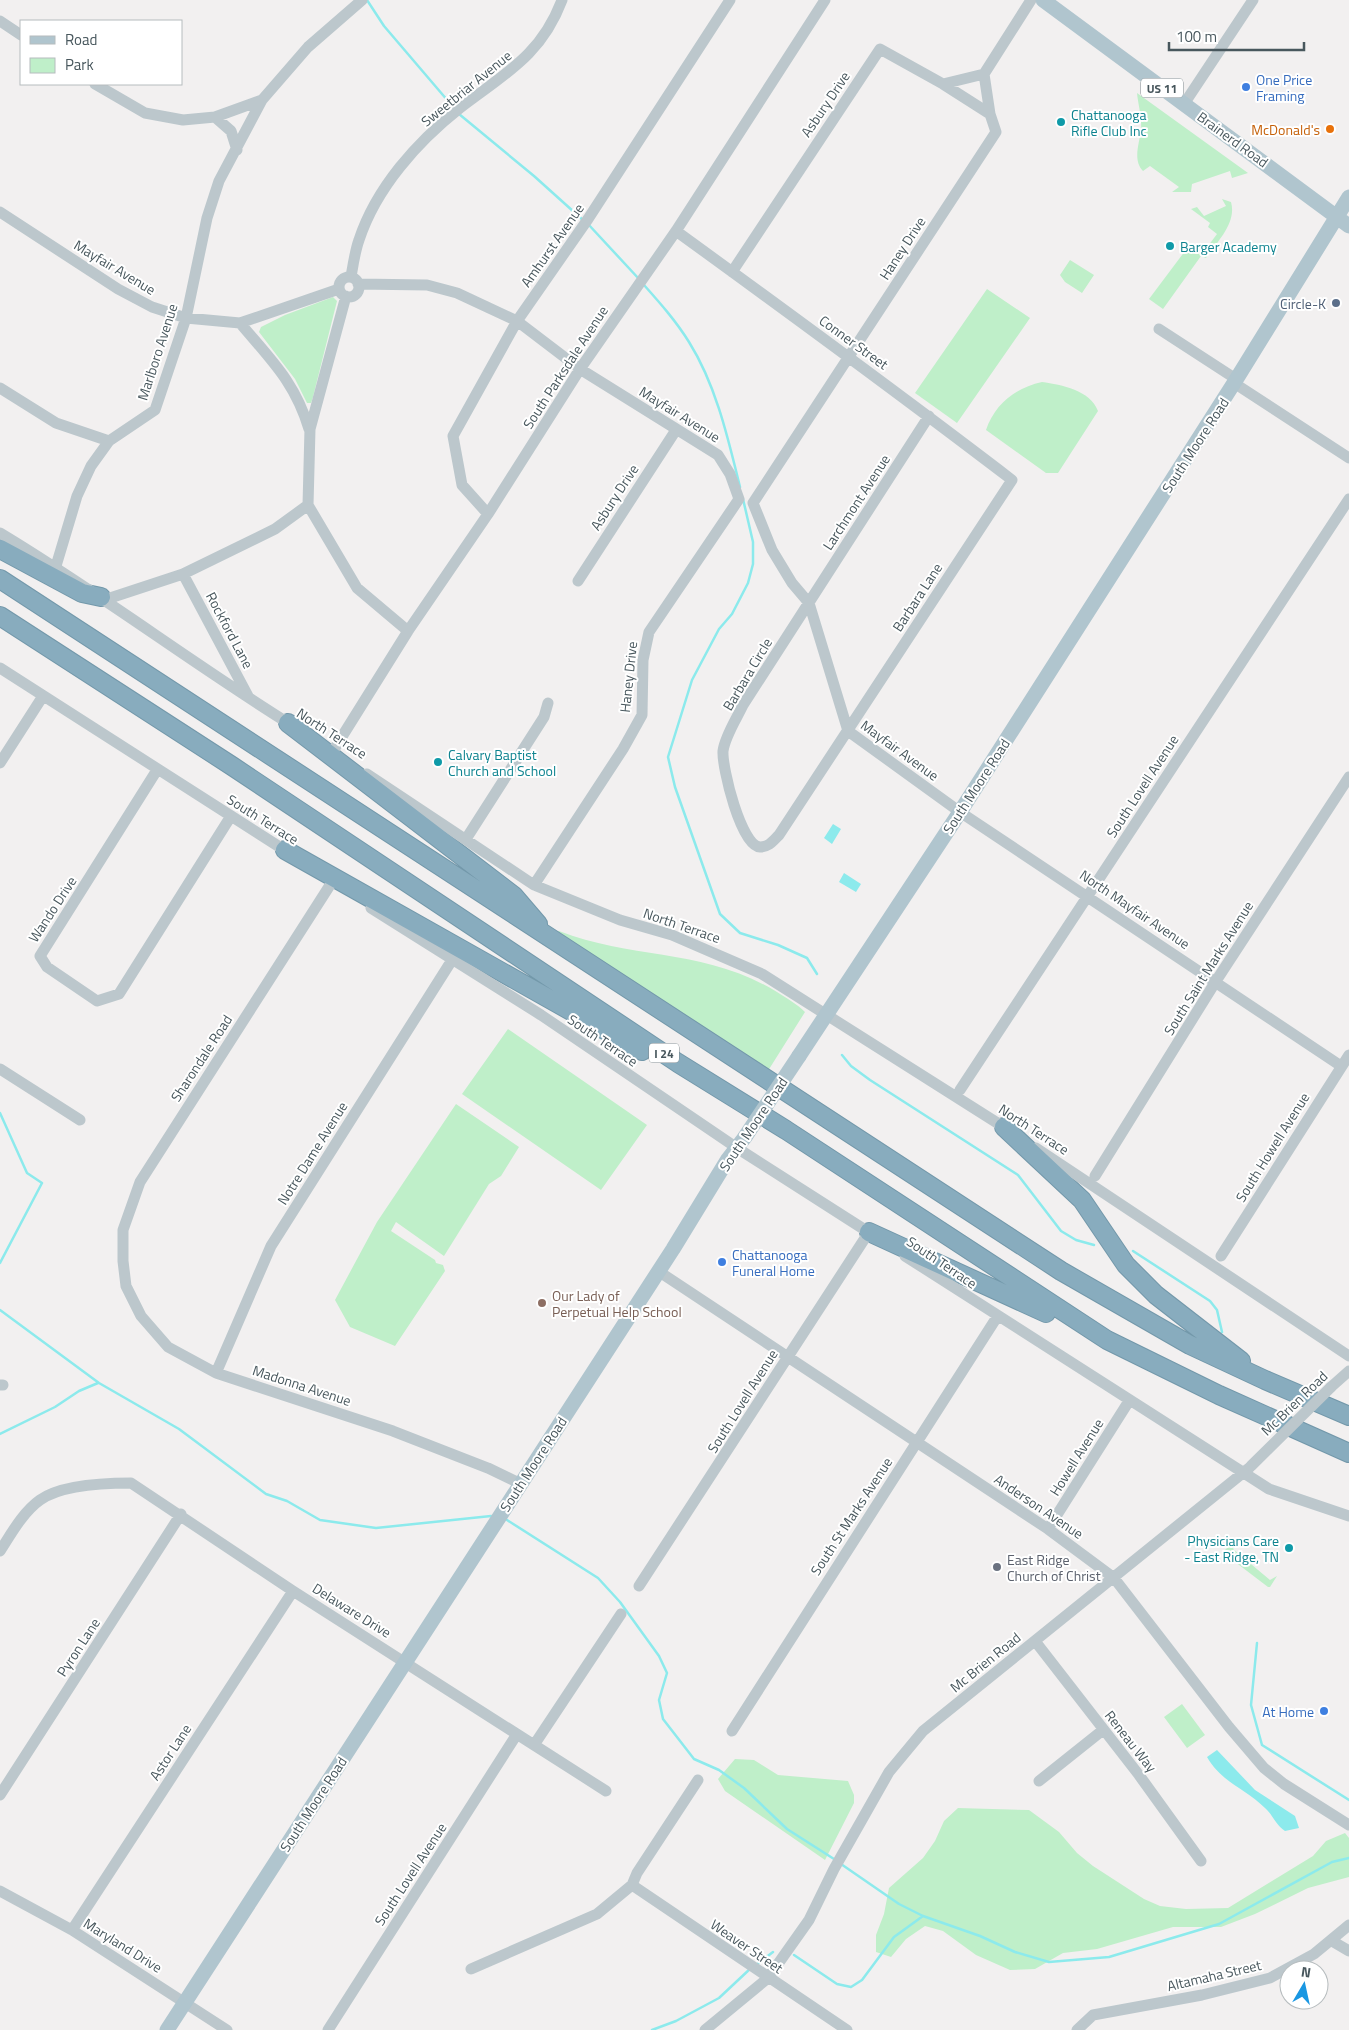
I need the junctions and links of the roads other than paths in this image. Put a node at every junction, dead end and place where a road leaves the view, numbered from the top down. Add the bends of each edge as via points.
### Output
1 (362, 0) edge
2 (562, 0) edge
3 (730, 0) edge
4 (825, 0) edge
5 (1031, 0) edge
6 (1044, 0) edge
7 (1253, 0) edge
8 (0, 21) edge
9 (20, 34) edge
10 (984, 74) junction
11 (943, 84) junction
12 (97, 85) edge
13 (262, 100) junction
14 (1184, 104) junction
15 (990, 114) junction
16 (215, 117) junction
17 (237, 150) junction
18 (1349, 197) edge
19 (0, 212) edge
20 (1343, 215) edge
21 (1349, 226) edge
22 (676, 231) junction
23 (732, 272) junction
24 (355, 280) junction
25 (343, 293) junction
26 (186, 318) junction
27 (517, 321) junction
28 (240, 323) junction
29 (1159, 329) dead end
30 (849, 357) junction
31 (580, 369) junction
32 (1235, 381) junction
33 (0, 388) edge
34 (928, 416) junction
35 (310, 429) junction
36 (676, 430) junction
37 (109, 441) junction
38 (1349, 458) edge
39 (1012, 480) joint
40 (738, 499) junction
41 (1349, 499) edge
42 (753, 503) junction
43 (308, 505) junction
44 (488, 514) junction
45 (0, 533) edge
46 (0, 549) edge
47 (56, 566) junction
48 (183, 574) junction
49 (0, 579) edge
50 (578, 580) dead end
51 (102, 599) junction
52 (809, 603) junction
53 (0, 616) edge
54 (408, 630) junction
55 (0, 668) edge
56 (43, 696) junction
57 (250, 699) junction
58 (548, 703) dead end
59 (288, 723) junction
60 (848, 731) junction
61 (333, 752) junction
62 (0, 763) edge
63 (158, 770) junction
64 (1349, 777) edge
65 (960, 812) junction
66 (231, 816) junction
67 (466, 839) junction
68 (285, 850) junction
69 (332, 882) junction
70 (534, 885) junction
71 (1087, 896) junction
72 (551, 939) junction
73 (452, 960) junction
74 (1216, 981) junction
75 (827, 1016) junction
76 (1349, 1055) edge
77 (678, 1063) junction
78 (1341, 1066) junction
79 (0, 1069) edge
80 (960, 1090) dead end
81 (80, 1120) dead end
82 (1004, 1127) junction
83 (741, 1142) junction
84 (1095, 1176) dead end
85 (869, 1232) junction
86 (1221, 1256) dead end
87 (123, 1261) joint
88 (658, 1271) junction
89 (997, 1317) junction
90 (1107, 1340) junction
91 (1349, 1356) edge
92 (787, 1358) junction
93 (1349, 1371) edge
94 (216, 1372) junction
95 (1265, 1380) junction
96 (1129, 1401) junction
97 (1349, 1416) edge
98 (916, 1442) junction
99 (1349, 1453) edge
100 (1248, 1469) junction
101 (521, 1484) junction
102 (180, 1514) junction
103 (1349, 1516) edge
104 (1048, 1529) junction
105 (0, 1551) edge
106 (1114, 1578) junction
107 (639, 1586) dead end
108 (293, 1591) junction
109 (621, 1614) dead end
110 (1035, 1640) junction
111 (406, 1662) junction
112 (1103, 1730) junction
113 (732, 1731) dead end
114 (517, 1734) junction
115 (534, 1745) junction
116 (698, 1780) dead end
117 (1039, 1781) dead end
118 (606, 1791) dead end
119 (0, 1795) edge
120 (1349, 1825) edge
121 (1201, 1860) dead end
122 (632, 1885) junction
123 (0, 1891) edge
124 (1349, 1925) edge
125 (72, 1930) junction
126 (1332, 1940) junction
127 (1349, 1951) edge
128 (471, 1970) dead end
129 (768, 1978) junction
130 (185, 2001) junction
131 (167, 2030) edge
132 (227, 2030) edge
133 (328, 2030) edge
134 (704, 2030) edge
135 (848, 2030) edge
136 (1078, 2030) edge

1 - 13 street, Marlboro Avenue via 308,47
2 - 24 street, Sweetbriar Avenue via 554,22 523,61 457,111 410,155 388,182 359,240
3 - 27 street, Amhurst Avenue
4 - 22 street, South Parksdale Avenue
5 - 10 street
6 - 14 main road, Brainerd Road / US 11
7 - 14 street
8 - 9 street
10 - 11 street
10 - 15 street, Haney Drive
11 - 15 street
11 - 23 street, Asbury Drive via 880,49
12 - 16 street, Marlboro Avenue via 146,113 183,120
13 - 16 street, Marlboro Avenue
13 - 17 street, Marlboro Avenue
14 - 20 main road, Brainerd Road / US 11
15 - 30 street, Haney Drive via 996,132
16 - 17 street via 231,131
17 - 26 street, Marlboro Avenue via 219,181 207,218
18 - 20 main road, South Moore Road
19 - 26 street, Mayfair Avenue via 118,289 152,307
20 - 21 main road, Brainerd Road / US 11
20 - 32 main road, South Moore Road
22 - 23 street, Conner Street
22 - 31 street, South Parksdale Avenue
23 - 30 street, Conner Street
24 - 25 street via 342,280
24 - 25 street via 356,294
24 - 27 street, Mayfair Avenue via 427,285 457,293
25 - 28 street, Mayfair Avenue
25 - 35 street
26 - 28 street, Mayfair Avenue
26 - 37 street, Marlboro Avenue via 155,410
27 - 31 street, Mayfair Avenue
27 - 44 street, Amhurst Avenue via 453,436 462,485
28 - 35 street via 290,382
29 - 32 street
30 - 34 street, Conner Street
30 - 42 street, Haney Drive
31 - 36 street, Mayfair Avenue
31 - 44 street, South Parksdale Avenue
32 - 38 street
32 - 65 main road, South Moore Road
33 - 37 street via 56,423
34 - 39 street, Conner Street
34 - 52 street, Larchmont Avenue
35 - 43 street
36 - 40 street, Mayfair Avenue via 718,455 730,474
36 - 50 street, Asbury Drive
37 - 47 street, Marlboro Avenue via 91,466 77,496
39 - 60 street, Barbara Lane
40 - 42 street
40 - 70 street, Haney Drive via 649,632 643,660 642,715
41 - 71 street, South Lovell Avenue
42 - 52 street, Mayfair Avenue via 772,550
43 - 48 street via 275,529
43 - 54 street via 357,588
44 - 54 street, South Parksdale Avenue
45 - 47 street, North Terrace
46 - 51 highway via 82,593
47 - 51 street, North Terrace
48 - 51 street
48 - 57 street, Rockford Lane
49 - 72 highway, I 24
51 - 57 street, North Terrace
52 - 60 street, Mayfair Avenue
52 - 60 street, Barbara Circle via 743,705 723,749 724,767 733,799 744,833 751,843 759,847 769,845 779,835
53 - 77 highway, I 24 via 257,782
54 - 61 street, South Parksdale Avenue
55 - 56 street, South Terrace
56 - 62 street
56 - 63 street, South Terrace
57 - 59 street, North Terrace
58 - 67 street via 544,717
59 - 61 street, North Terrace
59 - 72 highway via 514,896
60 - 65 street, Mayfair Avenue
61 - 67 street, North Terrace
63 - 66 street, South Terrace
63 - 66 street, Wando Drive via 40,956 47,967 97,1001 119,994
64 - 74 street, South Saint Marks Avenue
65 - 71 street, North Mayfair Avenue
65 - 75 main road, South Moore Road
66 - 68 street, South Terrace
67 - 70 street, North Terrace
68 - 69 street, South Terrace
68 - 77 highway via 655,1059
69 - 73 street, South Terrace
69 - 87 street, Sharondale Road via 140,1182 122,1230
70 - 75 street, North Terrace via 728,958 762,974
71 - 74 street, North Mayfair Avenue
71 - 80 street, South Lovell Avenue
72 - 95 highway, I 24 via 1061,1271 1190,1345
73 - 83 street, South Terrace
73 - 94 street, Notre Dame Avenue via 271,1246
74 - 78 street, North Mayfair Avenue
74 - 84 street, South Saint Marks Avenue
75 - 82 street, North Terrace
75 - 83 main road, South Moore Road, bridge
76 - 78 street, South Howell Avenue
77 - 90 highway, I 24
78 - 86 street, South Howell Avenue
79 - 81 street
82 - 91 street, North Terrace
82 - 95 highway via 1082,1200 1126,1265 1156,1295
83 - 85 street, South Terrace
83 - 88 main road, South Moore Road
85 - 89 street, South Terrace
85 - 90 highway
85 - 92 street, South Lovell Avenue
87 - 94 street, Madonna Avenue via 126,1286 141,1316 168,1347
88 - 92 street, Anderson Avenue
88 - 101 main road, South Moore Road
89 - 96 street, South Terrace
89 - 98 street, South St Marks Avenue
90 - 99 highway, I 24
92 - 98 street, Anderson Avenue
92 - 107 street, South Lovell Avenue
93 - 100 street, Mc Brien Road, bridge
94 - 101 street, Madonna Avenue via 393,1431
95 - 97 highway, I 24
96 - 100 street, South Terrace
96 - 104 street, Howell Avenue
98 - 104 street, Anderson Avenue
98 - 113 street, South St Marks Avenue
100 - 103 street, South Terrace via 1269,1489
100 - 106 street, Mc Brien Road
101 - 111 main road, South Moore Road
102 - 105 street, Delaware Drive via 131,1483 74,1488 41,1499 19,1522
102 - 108 street, Delaware Drive
102 - 119 street, Pyron Lane
104 - 106 street, Anderson Avenue
106 - 110 street, Mc Brien Road
106 - 120 street, Anderson Avenue via 1264,1768
108 - 111 street, Delaware Drive
108 - 125 street, Astor Lane
109 - 115 street
110 - 112 street, Reneau Way
110 - 129 street, Mc Brien Road via 924,1731 889,1772 808,1920
111 - 114 street, Delaware Drive
111 - 130 main road, South Moore Road
112 - 117 street
112 - 121 street, Reneau Way
114 - 115 street, Delaware Drive
114 - 133 street, South Lovell Avenue
115 - 118 street, Delaware Drive
116 - 122 street
122 - 128 street via 597,1914
122 - 129 street, Weaver Street
123 - 125 street, Maryland Drive
124 - 126 street, Altamaha Street
125 - 130 street, Maryland Drive
126 - 127 street
126 - 136 street, Altamaha Street via 1314,1954 1270,1978 1202,1995 1093,2015
129 - 134 street, Mc Brien Road
129 - 135 street, Weaver Street
130 - 131 main road, South Moore Road
130 - 132 street, Maryland Drive

